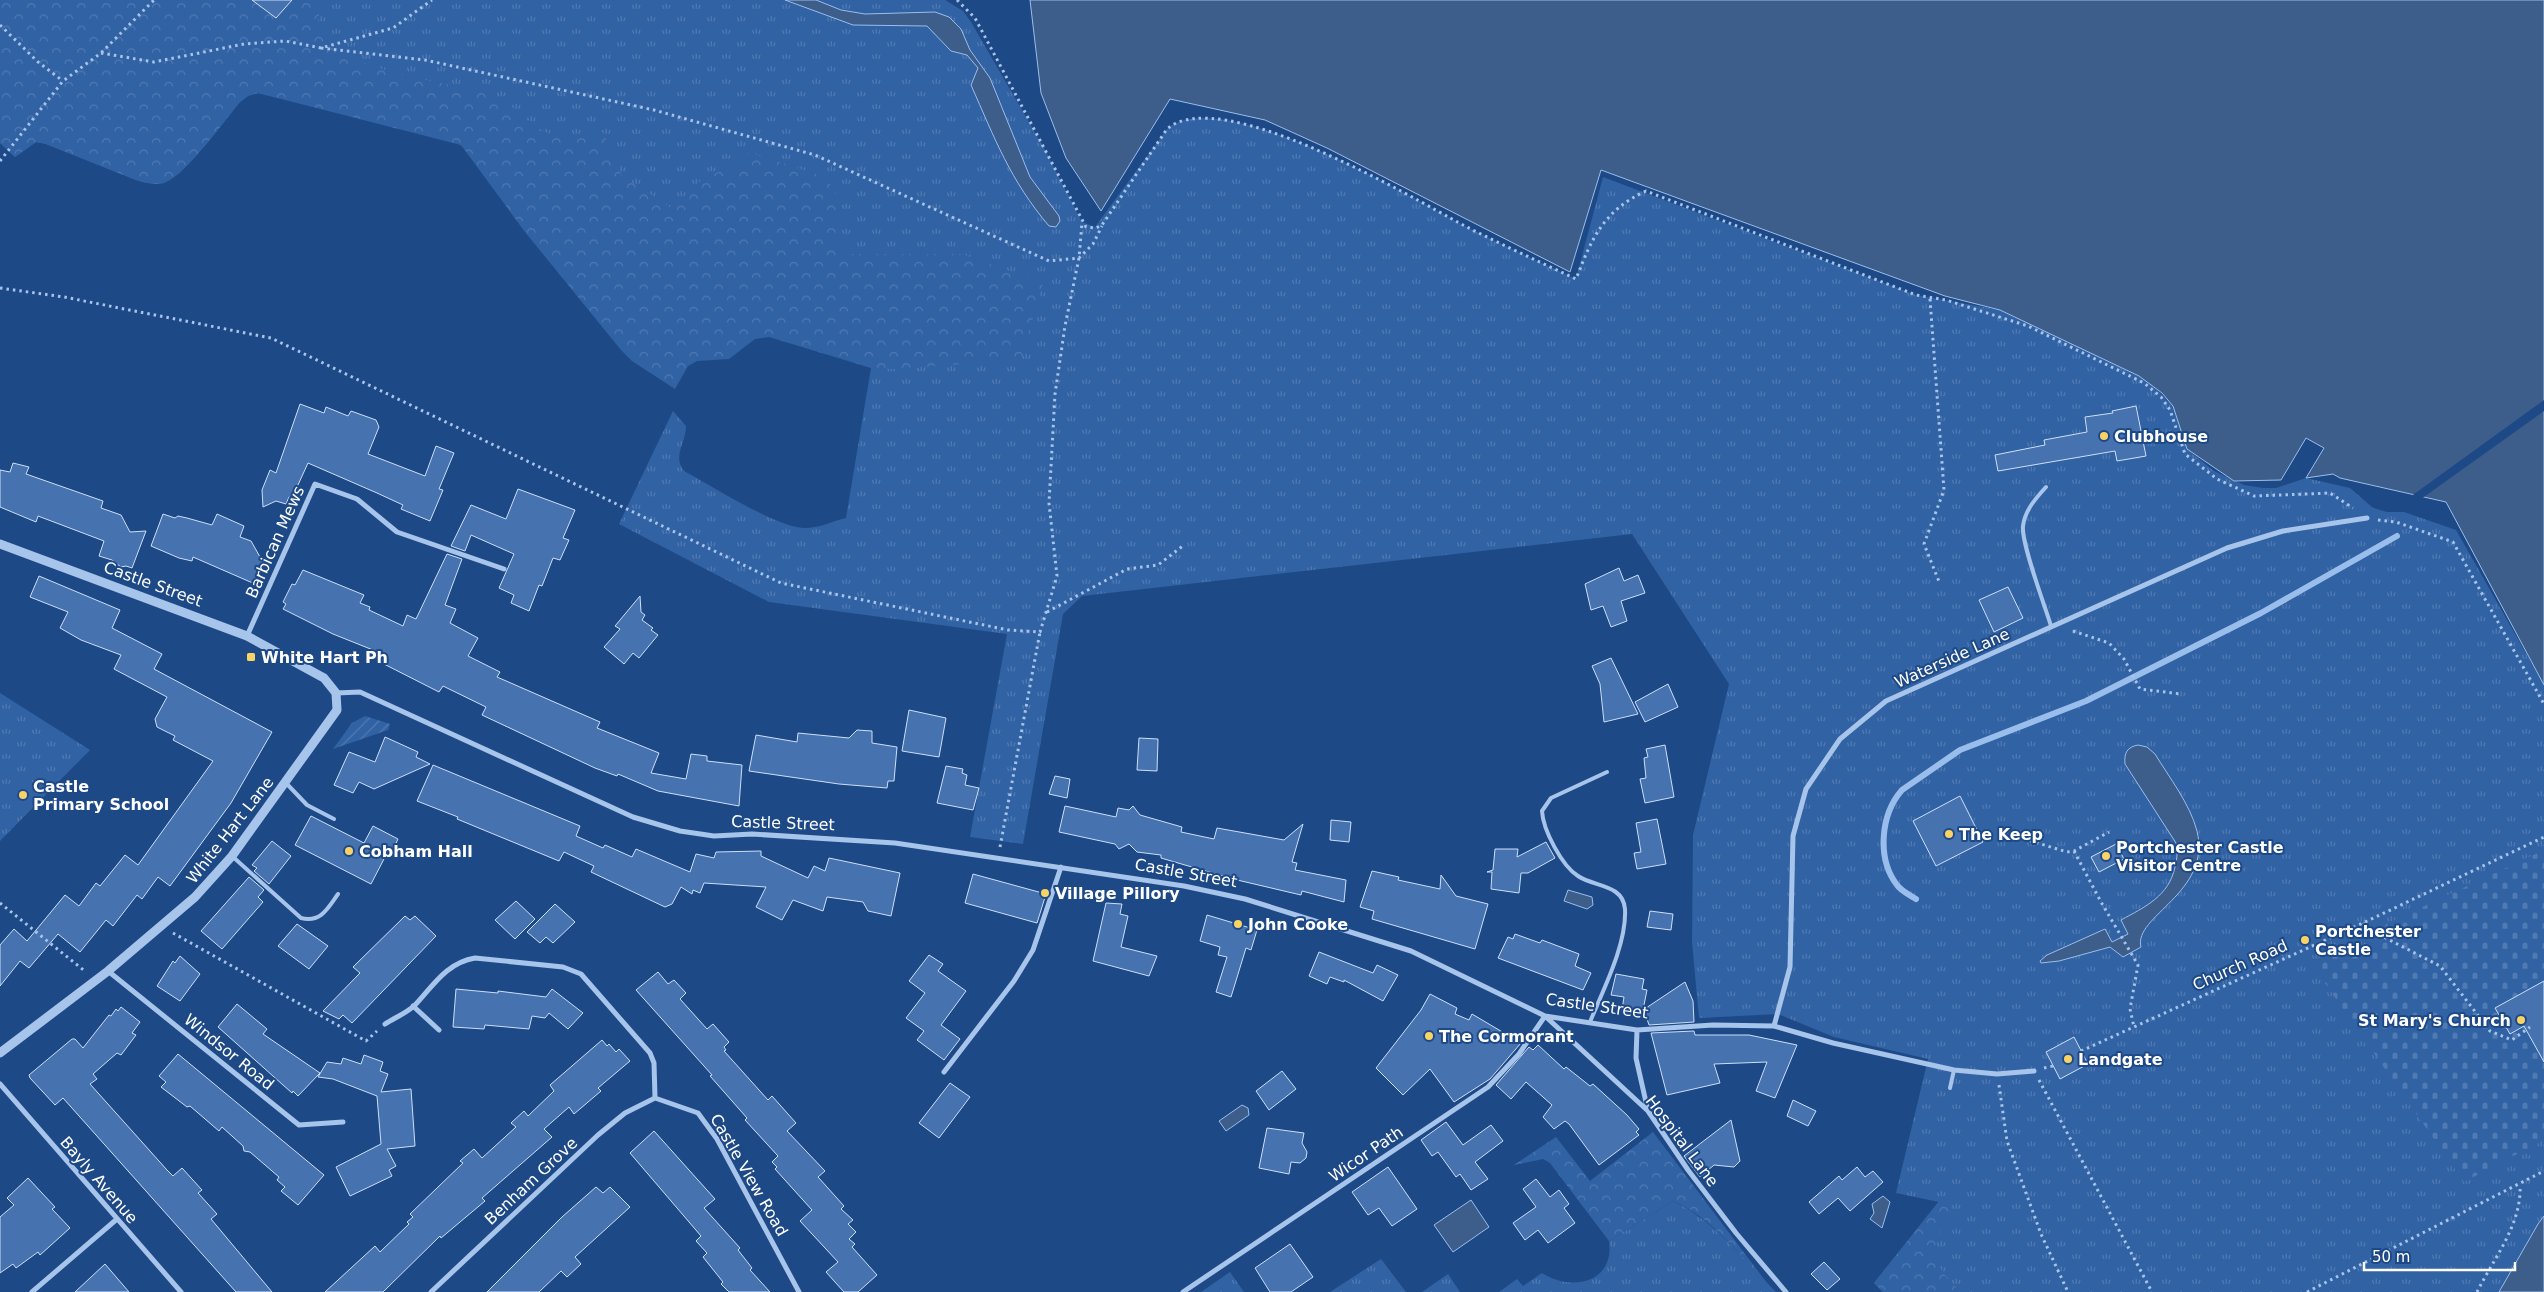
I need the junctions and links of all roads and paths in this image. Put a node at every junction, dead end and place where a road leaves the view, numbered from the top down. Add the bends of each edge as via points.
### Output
1 (154, 0) edge
2 (432, 0) edge
3 (957, 0) edge
4 (0, 25) edge
5 (320, 48) junction
6 (101, 53) junction
7 (63, 80) junction
8 (0, 160) edge
9 (1082, 222) junction
10 (1102, 225) junction
11 (1079, 258) junction
12 (0, 288) edge
13 (1930, 299) junction
14 (2046, 487) dead end
15 (2367, 518) junction
16 (0, 544) edge
17 (1184, 546) dead end
18 (504, 569) dead end
19 (1940, 584) dead end
20 (1046, 612) junction
21 (2051, 626) junction
22 (1040, 632) junction
23 (247, 636) junction
24 (336, 692) junction
25 (2181, 694) dead end
26 (2544, 704) edge
27 (1607, 772) dead end
28 (286, 783) junction
29 (334, 819) dead end
30 (2110, 832) dead end
31 (2006, 833) dead end
32 (2544, 837) edge
33 (2074, 851) junction
34 (232, 856) junction
35 (998, 858) junction
36 (1061, 867) junction
37 (338, 894) dead end
38 (0, 903) edge
39 (2363, 923) junction
40 (161, 927) junction
41 (108, 971) junction
42 (96, 980) junction
43 (413, 1006) junction
44 (1544, 1016) junction
45 (1590, 1022) junction
46 (385, 1024) joint
47 (1774, 1026) junction
48 (2134, 1027) junction
49 (2530, 1027) dead end
50 (439, 1030) dead end
51 (1637, 1030) junction
52 (2081, 1051) dead end
53 (0, 1053) edge
54 (1954, 1070) junction
55 (2034, 1071) joint
56 (944, 1072) dead end
57 (1997, 1074) junction
58 (0, 1084) edge
59 (1950, 1088) dead end
60 (655, 1098) junction
61 (1648, 1111) junction
62 (344, 1122) dead end
63 (2544, 1171) edge
64 (2520, 1184) junction
65 (117, 1219) junction
66 (32, 1292) edge
67 (180, 1292) edge
68 (431, 1292) edge
69 (799, 1292) edge
70 (1182, 1292) edge
71 (1786, 1292) edge
72 (2068, 1292) edge
73 (2152, 1292) edge
74 (2307, 1292) edge
75 (2477, 1292) edge

1 - 6 path
2 - 5 path via 393,28
3 - 9 path via 975,18
4 - 7 path via 38,62
5 - 6 path via 285,41 244,44 154,62
5 - 11 path via 424,60 654,110 815,155 1049,261
6 - 7 path
7 - 8 path
9 - 10 path via 1086,227
9 - 11 path
10 - 11 path via 1093,244
10 - 13 path via 1167,129 1184,120 1218,119 1268,129 1376,178 1576,279 1593,236 1613,214 1646,191
11 - 20 path via 1055,394 1049,503 1057,576
12 - 22 path via 271,338 781,583 1008,630
13 - 15 path via 1946,300 2028,326 2144,383 2161,397 2170,410 2185,454 2217,478 2254,496 2330,493
13 - 19 path via 1944,490 1924,544
14 - 21 lane via 2029,507 2023,527
15 - 21 street, Waterside Lane via 2283,531 2227,548
15 - 26 path via 2396,522 2453,542
16 - 23 street, Castle Street
17 - 20 path via 1158,565 1127,569
18 - 23 street, Barbican Mews via 397,532 357,499 315,484
20 - 22 path
21 - 25 path via 2109,643 2124,659 2140,689
21 - 47 street, Waterside Lane via 1886,701 1840,739 1822,763 1806,789 1793,836 1790,966
22 - 35 path
23 - 24 street, Castle Street via 324,678
24 - 28 street, White Hart Lane via 337,710
24 - 35 street, Castle Street via 360,692 632,817 680,831 714,836 752,834 895,843
27 - 45 lane via 1551,798 1542,811 1546,830 1571,870 1580,878 1612,889 1621,897 1625,907 1622,936
28 - 29 lane via 307,805
28 - 34 street, White Hart Lane
30 - 33 path
31 - 33 path via 2067,852
32 - 39 path, Church Road
33 - 48 path via 2138,969 2130,1010
34 - 37 lane via 301,918 309,920 324,914
34 - 40 street, White Hart Lane via 195,897
35 - 36 street, Castle Street
36 - 44 street, Castle Street via 1245,899 1410,951
36 - 56 street via 1039,937 1029,957
38 - 42 path
39 - 48 path, Church Road
39 - 49 path via 2372,931 2440,966 2486,1027 2495,1034 2512,1040
40 - 41 street, White Hart Lane
40 - 46 path via 366,1041
41 - 42 street, White Hart Lane
41 - 62 street, Windsor Road via 299,1125
42 - 53 street, White Hart Lane
43 - 46 street
43 - 50 street
43 - 60 street via 448,969 466,960 475,958 563,967 581,974 650,1054 654,1063
44 - 45 street, Castle Street
44 - 61 street, Hospital Lane
44 - 70 street, Wicor Path via 1519,1054 1488,1087
45 - 51 street, Castle Street
47 - 51 street, Castle Street via 1714,1025
47 - 54 street, Castle Street via 1833,1043
48 - 52 path, Church Road
51 - 61 street via 1636,1058
54 - 57 street, Castle Street
54 - 59 lane
55 - 57 street, Castle Street
55 - 73 path
57 - 72 path via 2007,1141 2041,1234
58 - 65 street, Bayly Avenue
60 - 68 street, Benham Grove via 625,1113 598,1135
60 - 69 street, Castle View Road via 698,1113 717,1139
61 - 71 street, Hospital Lane via 1736,1233
63 - 64 path
64 - 74 path
64 - 75 path via 2521,1200 2510,1232
65 - 66 street
65 - 67 street, Bayly Avenue

